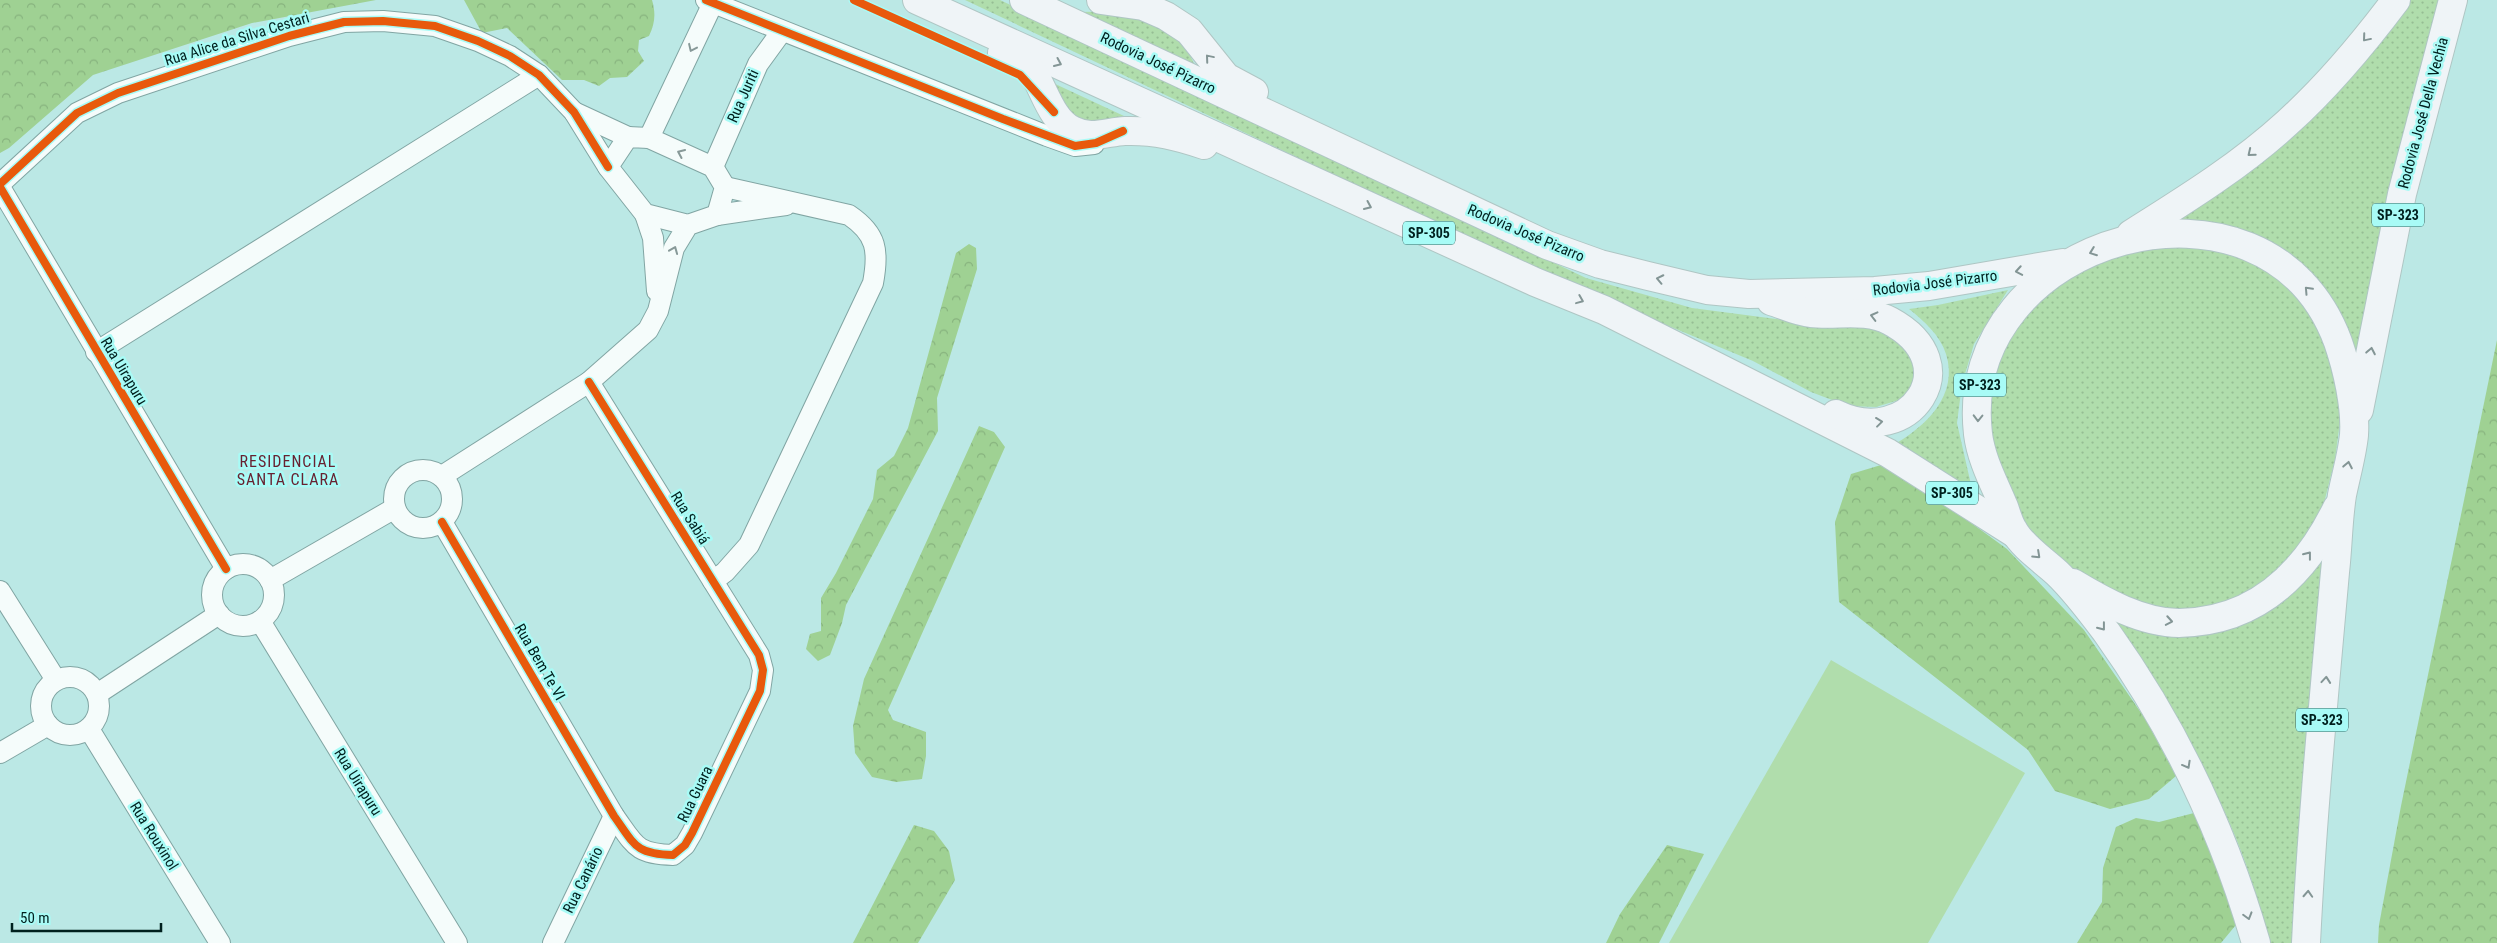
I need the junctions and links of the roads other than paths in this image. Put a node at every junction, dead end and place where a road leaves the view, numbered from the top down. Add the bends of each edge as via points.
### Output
1 (908, 0) edge
2 (917, 0) edge
3 (1024, 0) edge
4 (1101, 0) edge
5 (2396, 0) edge
6 (2453, 0) edge
7 (710, 2) edge
8 (782, 31) junction
9 (539, 74) junction
10 (574, 112) junction
11 (1050, 124) junction
12 (1123, 131) junction
13 (628, 136) junction
14 (649, 138) junction
15 (1334, 145) junction
16 (608, 167) junction
17 (713, 167) junction
18 (1287, 168) junction
19 (0, 185) edge
20 (725, 187) junction
21 (798, 203) junction
22 (645, 214) junction
23 (717, 215) junction
24 (688, 225) junction
25 (2119, 242) junction
26 (2067, 262) junction
27 (1749, 294) junction
28 (658, 311) junction
29 (96, 352) junction
30 (1734, 376) junction
31 (589, 382) junction
32 (2354, 433) junction
33 (442, 476) junction
34 (2342, 498) junction
35 (395, 508) junction
36 (442, 522) junction
37 (2014, 533) junction
38 (226, 569) junction
39 (2060, 576) junction
40 (270, 580) junction
41 (713, 581) junction
42 (0, 591) edge
43 (219, 614) junction
44 (260, 622) junction
45 (764, 670) joint
46 (56, 680) junction
47 (97, 694) junction
48 (48, 725) junction
49 (89, 729) junction
50 (0, 753) edge
51 (614, 816) junction
52 (220, 943) edge
53 (457, 943) edge
54 (553, 943) edge
55 (2256, 943) edge
56 (2306, 943) edge

1 - 11 main road via 960,32 1022,63 1033,73
2 -> 18 main road
3 - 15 main road, Rodovia José Pizarro
15 -> 4 main road via 1304,116 1226,77 1189,31 1166,16 1143,6
5 -> 25 main road, SP-323 via 2336,74 2287,123 2234,166
32 -> 6 main road, Rodovia José Della Vechia / SP-323 via 2402,194
7 - 8 street
7 -> 14 street
8 - 11 street
8 - 17 street, Rua Juriti via 758,64
9 - 10 street, Rua Alice da Silva Cestari
9 - 19 street, Rua Alice da Silva Cestari via 478,41 435,26 383,21 344,22 289,36 118,93 77,113
9 - 29 street
10 - 13 street
10 - 16 street, Rua Alice da Silva Cestari
11 - 12 main road via 1088,135
11 - 12 street via 1062,130 1075,146 1096,144
12 - 18 main road via 1187,139 1236,158
13 - 14 street
13 - 16 street
17 -> 14 street
27 -> 15 main road, Rodovia José Pizarro via 1708,290 1648,276 1600,264 1547,245
16 - 22 street, Rua Alice da Silva Cestari
17 - 20 street
18 -> 30 main road, SP-305 via 1535,282 1604,310
19 - 29 street, Rua Uirapuru
20 - 21 street
20 - 23 street
21 - 23 street
21 - 41 street via 849,215 861,223 872,240 877,260 873,283 749,545
22 - 24 street
22 - 28 street, Rua Alice da Silva Cestari via 653,238
23 - 24 street
28 -> 24 street via 674,248
25 -> 26 main road, SP-323
32 -> 25 main road, SP-323 via 2350,384 2338,341 2318,301 2288,268 2252,247 2209,234 2163,233
26 -> 27 main road, Rodovia José Pizarro via 1920,287
26 -> 37 main road, SP-323 via 2015,308 1994,338 1983,363 1978,397 1978,433 1984,460
30 -> 27 main road via 1777,385 1843,418 1881,424 1905,414 1917,402 1925,387 1929,366 1924,350 1909,333 1888,320 1860,313 1810,314
28 - 31 street via 648,330
29 - 38 street, Rua Uirapuru
30 - 37 main road, SP-305 via 1888,453
31 - 33 street
31 - 41 street, Rua Sabiá
34 -> 32 main road, SP-323
33 - 35 street via 425,469 406,474 395,489
33 - 36 street via 448,482 453,499 452,508
39 -> 34 main road, SP-323 via 2122,609 2151,618 2178,623 2224,617 2263,599 2286,583 2324,535
56 -> 34 main road, SP-323 via 2310,854
35 - 36 street via 406,523 415,527 434,527
35 - 40 street
36 - 51 street, Rua Bem Te VI
37 -> 39 main road, SP-323
38 - 40 street via 245,564 263,572
38 - 43 street via 213,590 214,605
39 -> 55 main road, SP-323 via 2106,631 2148,695 2199,787 2240,887
40 - 44 street via 274,598 272,607
41 - 45 street, Rua Sabiá via 759,655
42 - 46 street
43 - 44 street via 233,625
43 - 47 street
44 - 53 street, Rua Uirapuru
45 - 51 street, Rua Guara via 760,691 685,845 674,855 638,848
46 - 47 street via 75,677 84,680
46 - 48 street via 49,685 41,700
47 - 49 street via 99,713
48 - 49 street via 72,736
48 - 50 street
49 - 52 street, Rua Rouxinol
51 - 54 street, Rua Canário

